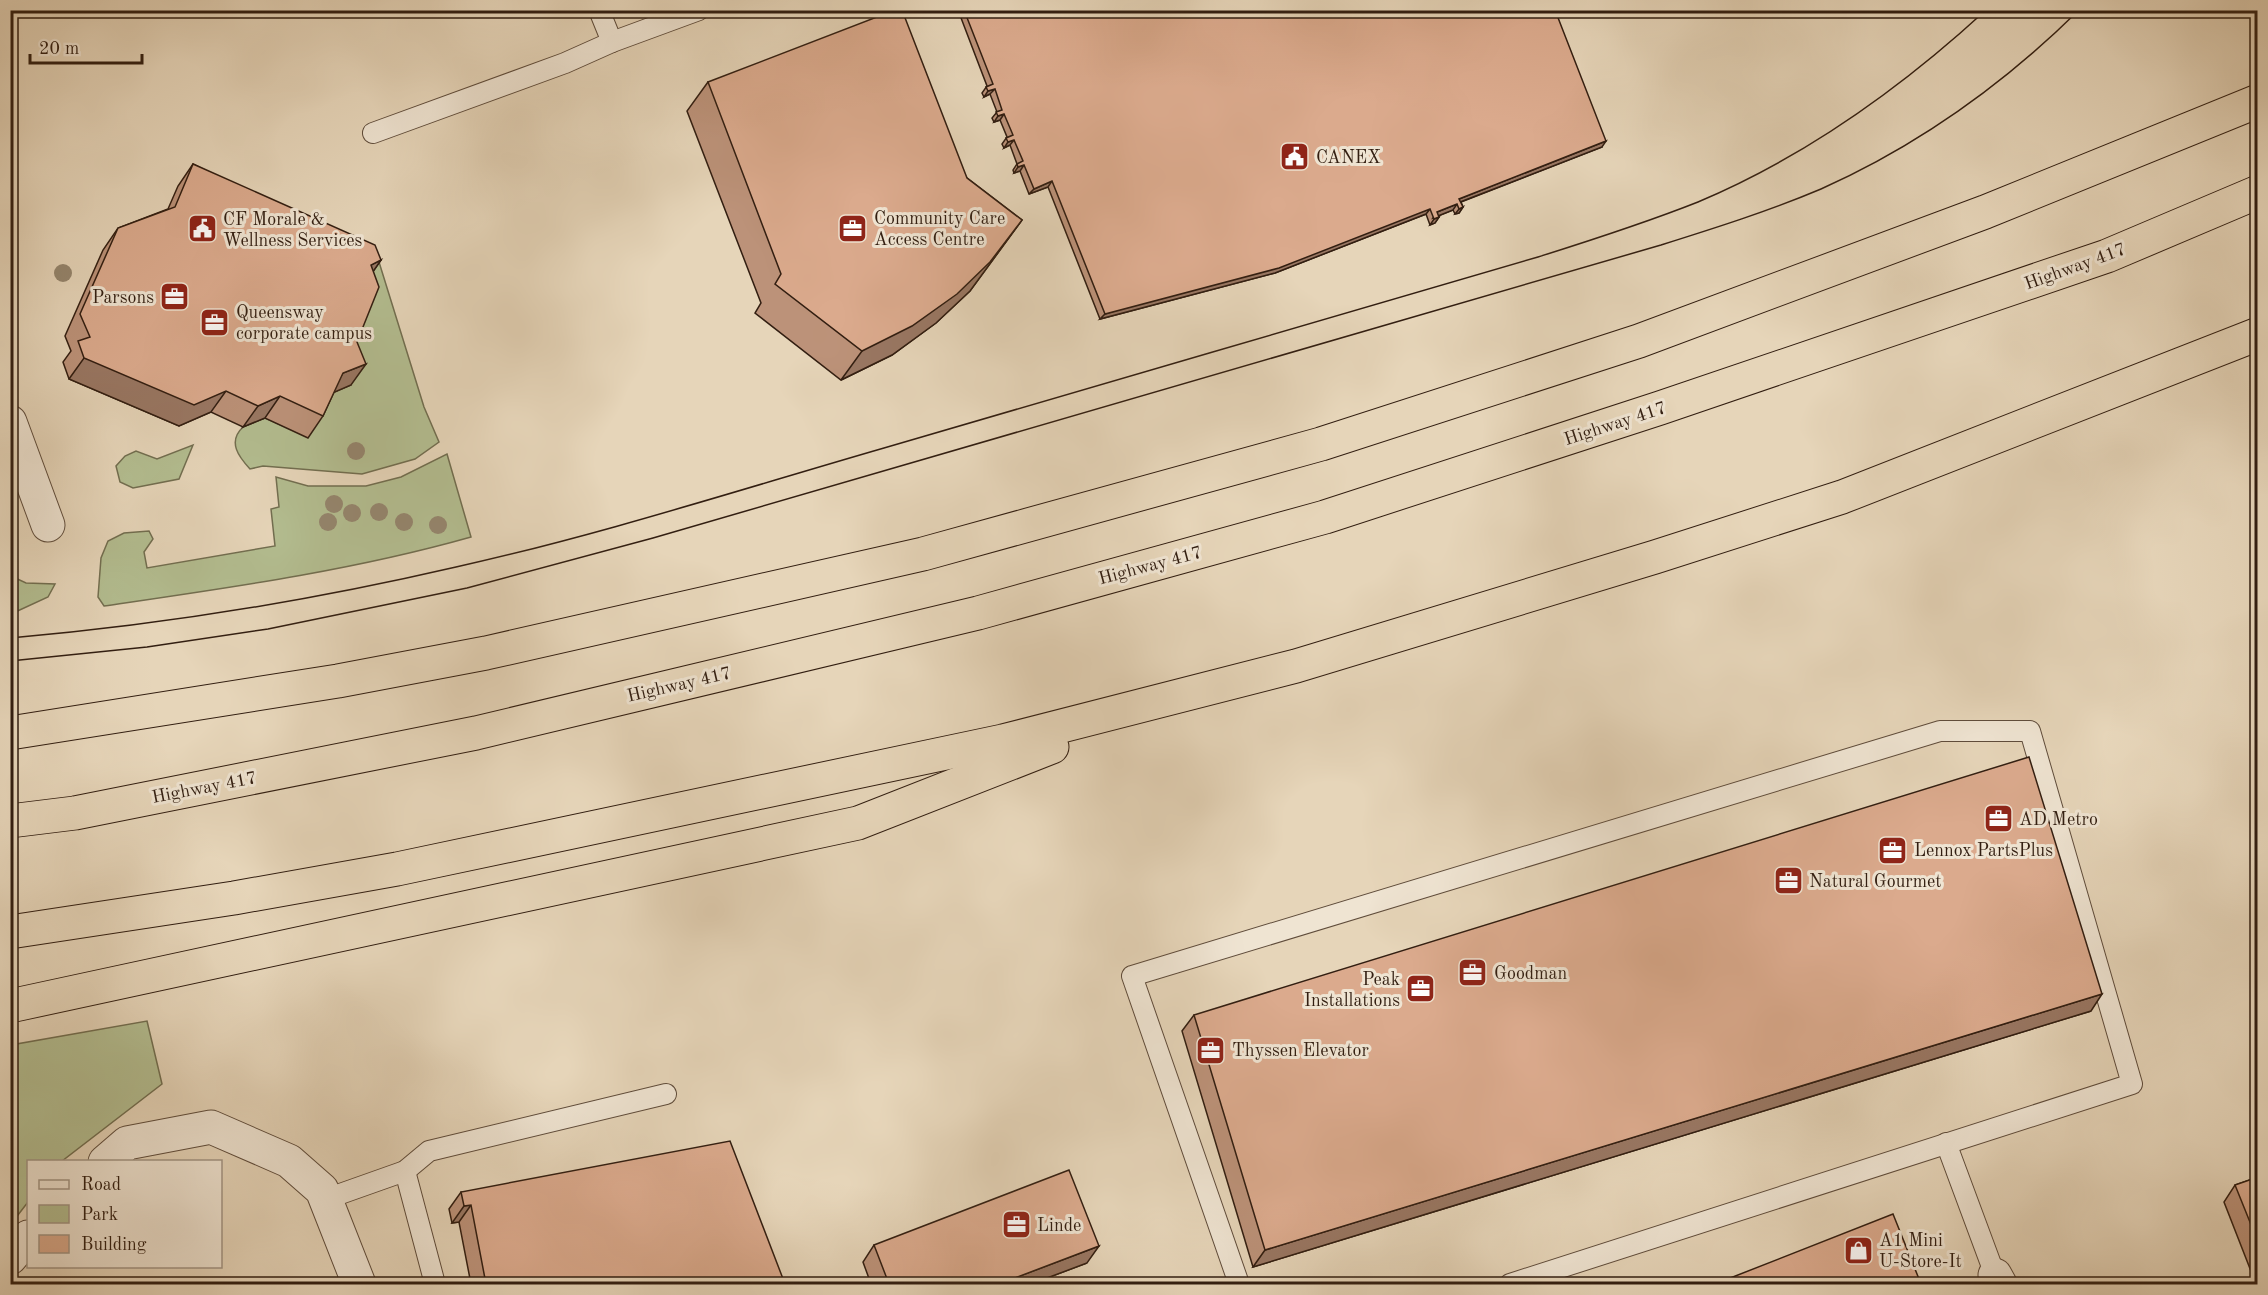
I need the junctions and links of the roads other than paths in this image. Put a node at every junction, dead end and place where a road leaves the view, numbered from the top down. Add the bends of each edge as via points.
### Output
1 (599, 10) edge
2 (699, 10) edge
3 (612, 42) junction
4 (2258, 101) edge
5 (374, 133) dead end
6 (2258, 192) edge
7 (2258, 334) edge
8 (10, 422) edge
9 (48, 525) dead end
10 (1179, 697) junction
11 (10, 733) edge
12 (10, 821) edge
13 (10, 932) edge
14 (10, 1006) edge
15 (666, 1094) dead end
16 (1946, 1143) junction
17 (106, 1160) edge
18 (405, 1171) junction
19 (326, 1199) junction
20 (27, 1238) edge
21 (10, 1258) edge
22 (1998, 1280) edge
23 (359, 1284) edge
24 (435, 1284) edge
25 (1239, 1284) edge
26 (1510, 1284) edge

1 - 3 lane
2 - 3 lane
3 - 5 lane
4 - 11 highway via 1985,212 1640,341 1321,444 923,554 486,653 326,683
6 - 12 highway, Highway 417 via 2107,256 1660,408 1314,520 978,613 476,733 75,813
7 - 10 highway via 1842,497 1296,666
8 - 9 street
10 - 13 highway via 1003,741 397,869
10 - 14 highway via 858,823
15 - 18 lane via 429,1151
16 - 22 lane
16 - 25 lane via 2132,1084 2030,730 1940,730 1132,976
16 - 26 lane
17 - 19 street via 127,1143 211,1127 289,1161 322,1190
18 - 19 lane
18 - 24 lane
19 - 23 street
20 - 21 street

